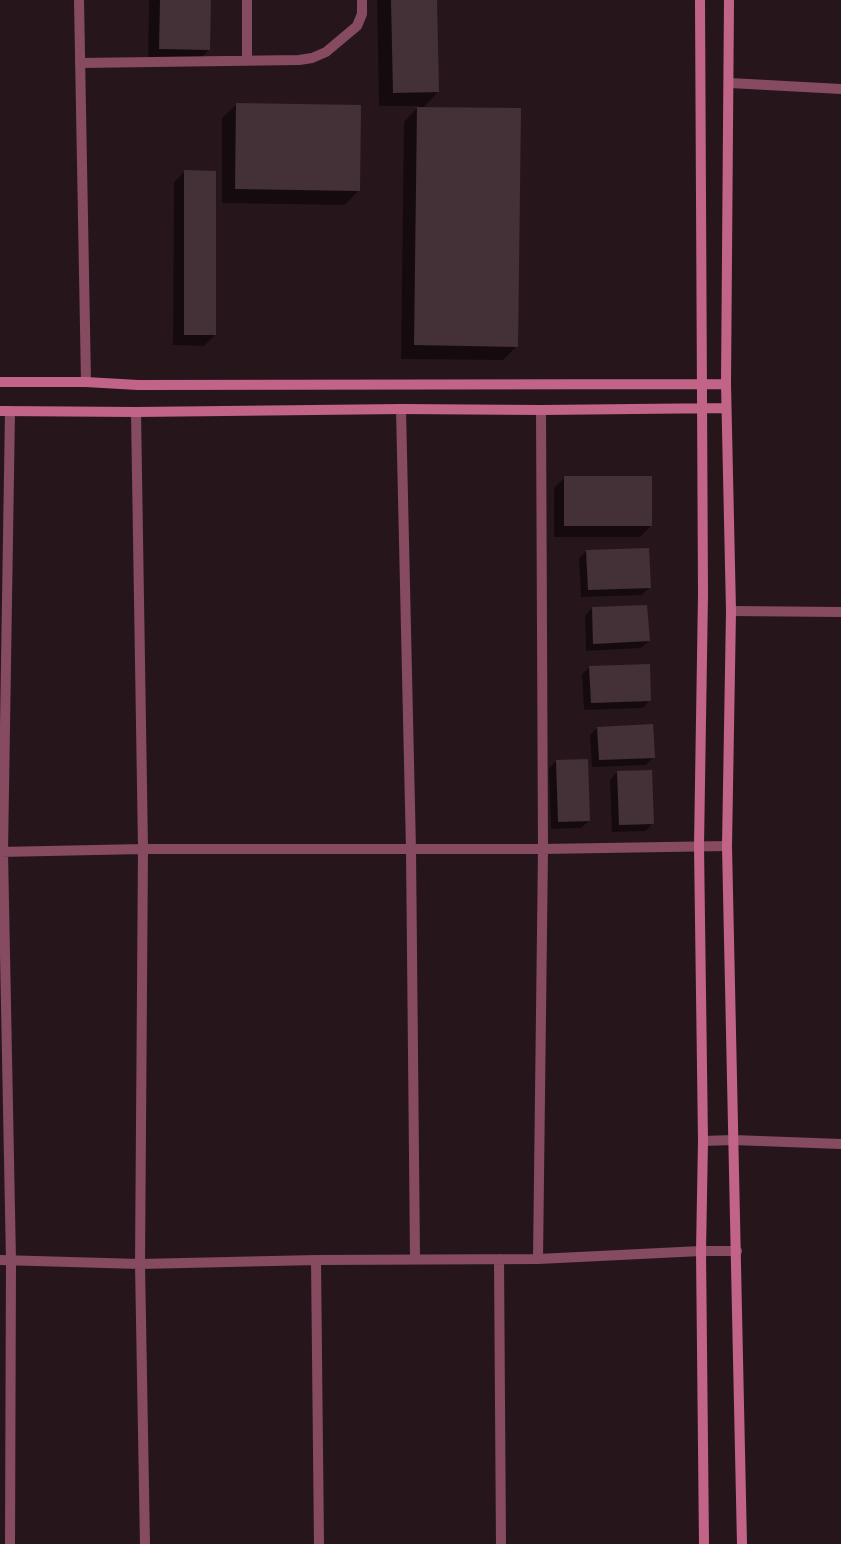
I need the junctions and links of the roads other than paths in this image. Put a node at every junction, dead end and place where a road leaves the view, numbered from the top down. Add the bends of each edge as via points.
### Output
1 (80, 0) edge
2 (247, 0) edge
3 (362, 0) edge
4 (700, 0) edge
5 (729, 0) edge
6 (247, 62) junction
7 (80, 63) junction
8 (730, 83) junction
9 (841, 89) edge
10 (0, 382) edge
11 (86, 382) junction
12 (701, 384) junction
13 (726, 384) junction
14 (701, 408) junction
15 (726, 408) junction
16 (401, 409) junction
17 (541, 410) junction
18 (5, 411) edge
19 (136, 412) junction
20 (731, 611) junction
21 (841, 612) edge
22 (699, 846) junction
23 (727, 846) junction
24 (142, 849) junction
25 (543, 849) junction
26 (411, 850) junction
27 (2, 852) edge
28 (733, 1140) junction
29 (703, 1141) junction
30 (841, 1144) edge
31 (701, 1251) junction
32 (736, 1251) junction
33 (415, 1258) junction
34 (498, 1259) junction
35 (538, 1259) junction
36 (0, 1260) edge
37 (316, 1260) junction
38 (11, 1261) junction
39 (140, 1264) junction
40 (10, 1544) edge
41 (145, 1544) edge
42 (319, 1544) edge
43 (501, 1544) edge
44 (704, 1544) edge
45 (742, 1544) edge

1 - 7 street
2 - 6 street
3 - 6 street via 362,14 357,26 326,52 299,60
4 - 12 street
5 - 8 street
6 - 7 street
7 - 11 street
8 - 9 street
8 - 13 street
10 - 11 street
11 - 12 street via 138,385
12 - 13 street
12 - 14 street
13 - 15 street
14 - 15 street
14 - 17 street
14 - 22 street via 703,594
15 - 20 street
16 - 17 street
16 - 19 street
16 - 26 street
17 - 25 street
18 - 19 street
18 - 27 street
19 - 24 street
20 - 21 street
20 - 23 street
22 - 23 street
22 - 25 street
22 - 29 street
23 - 28 street
24 - 26 street
24 - 27 street
24 - 39 street
25 - 26 street
25 - 35 street
26 - 33 street
27 - 38 street
28 - 29 street
28 - 30 street
28 - 32 street
29 - 31 street
31 - 32 street
31 - 35 street
31 - 44 street
32 - 45 street
33 - 34 street
33 - 37 street
34 - 35 street
34 - 43 street
36 - 38 street
37 - 39 street
37 - 42 street
38 - 39 street
38 - 40 street
39 - 41 street

